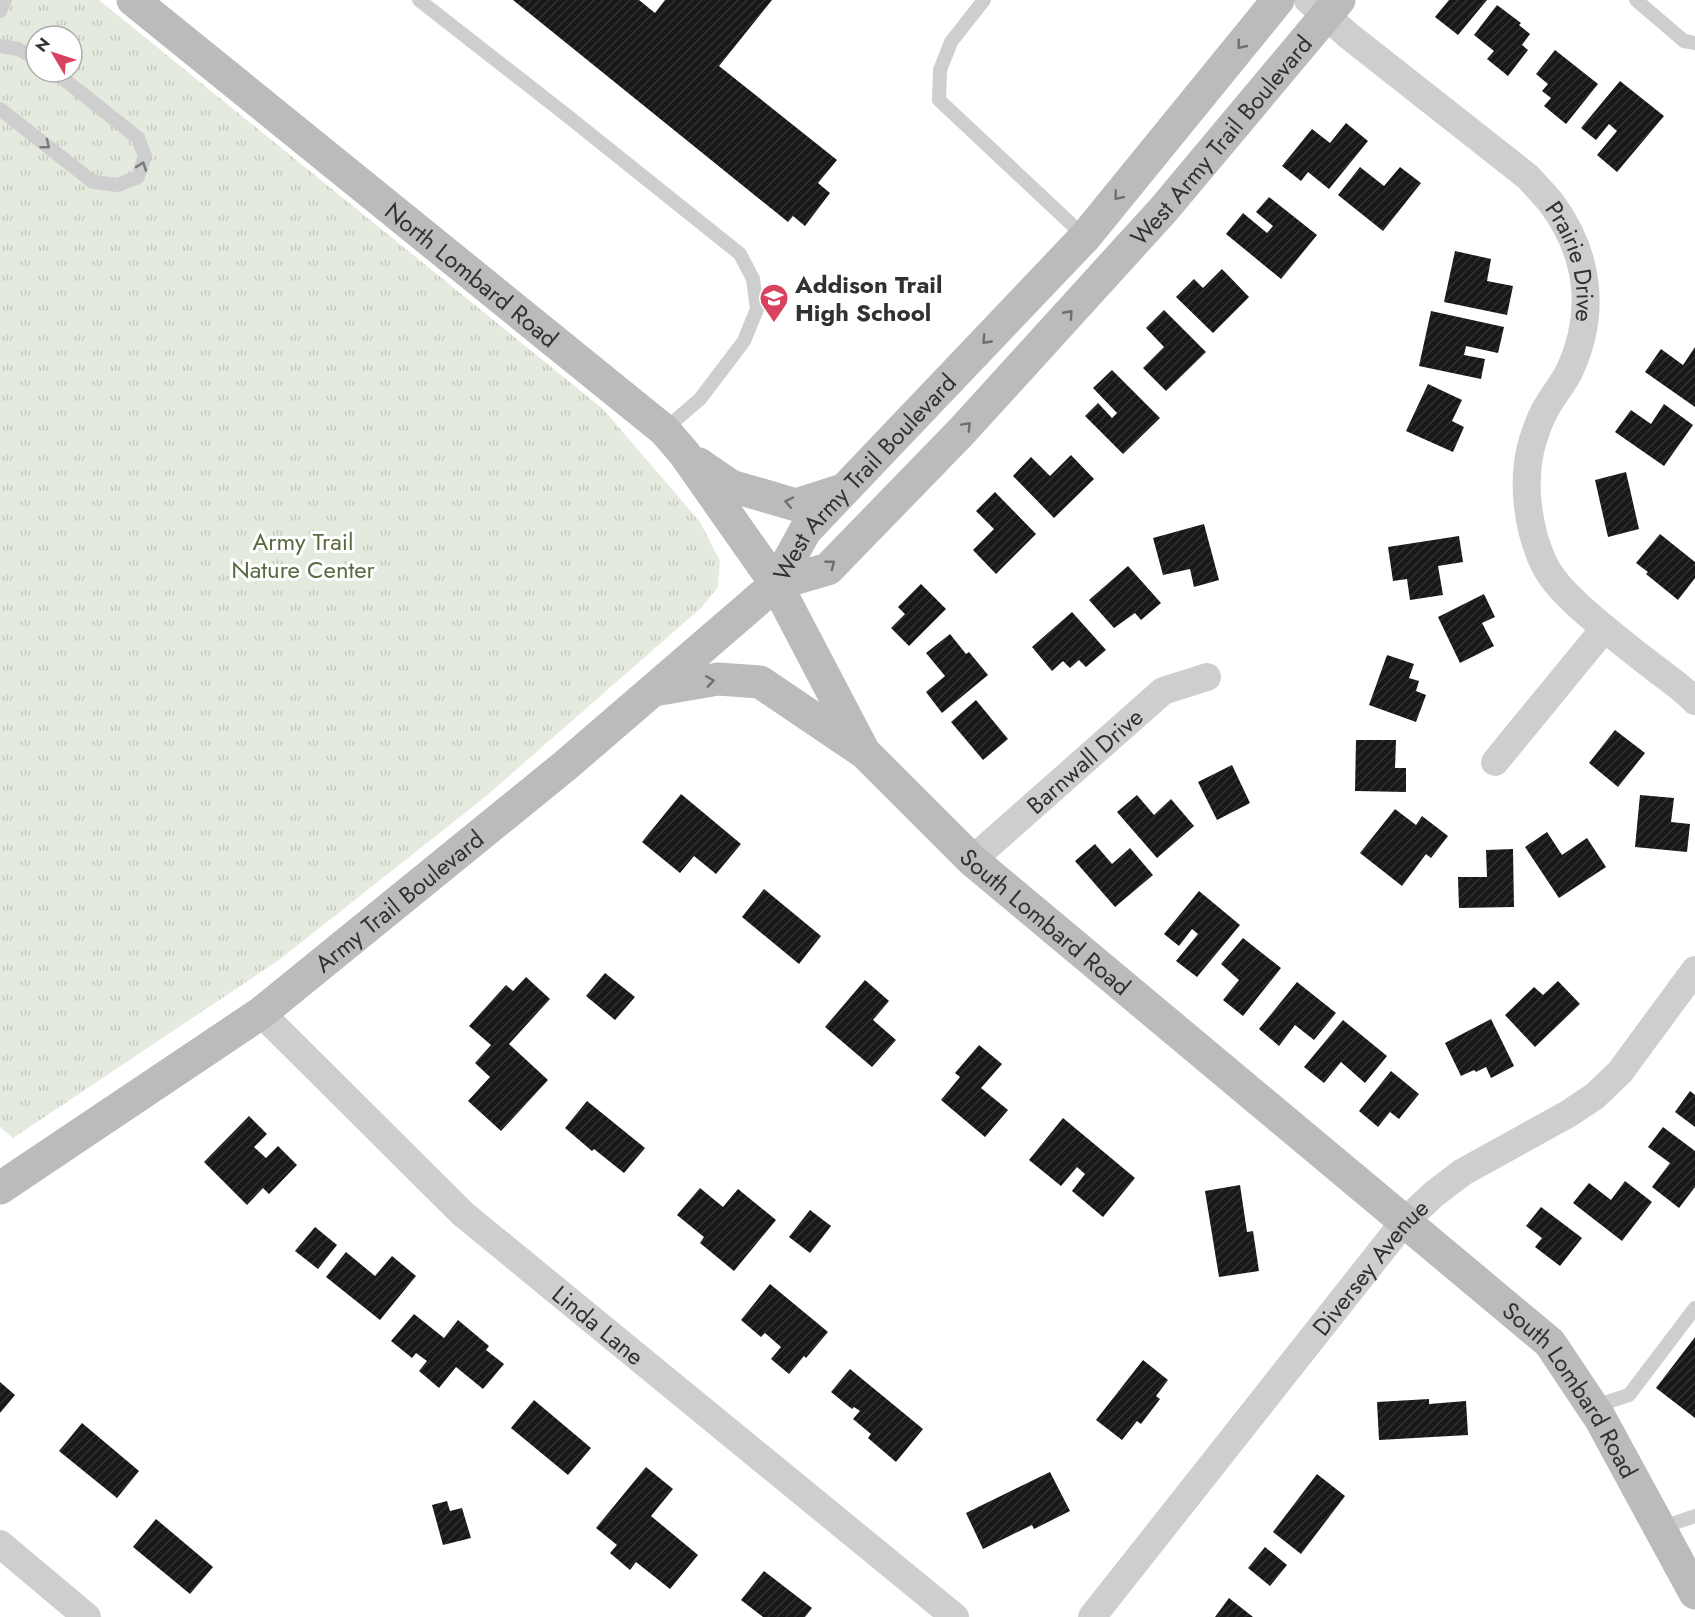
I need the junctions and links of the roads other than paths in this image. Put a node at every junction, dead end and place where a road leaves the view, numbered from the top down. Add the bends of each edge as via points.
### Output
1 (5, 0) edge
2 (133, 0) edge
3 (419, 0) edge
4 (984, 0) edge
5 (1278, 0) edge
6 (1636, 0) edge
7 (1324, 5) edge
8 (0, 11) edge
9 (1695, 43) edge
10 (0, 46) edge
11 (24, 52) edge
12 (70, 84) edge
13 (0, 108) edge
14 (1085, 237) junction
15 (1112, 265) junction
16 (674, 442) junction
17 (844, 490) junction
18 (776, 584) junction
19 (1604, 629) junction
20 (1207, 677) dead end
21 (653, 691) junction
22 (1695, 701) edge
23 (864, 752) junction
24 (1495, 762) dead end
25 (972, 860) junction
26 (1695, 970) edge
27 (261, 1013) junction
28 (0, 1188) edge
29 (1393, 1213) junction
30 (1695, 1308) edge
31 (1592, 1407) junction
32 (1695, 1516) edge
33 (1660, 1528) junction
34 (0, 1544) edge
35 (1694, 1589) edge
36 (87, 1617) edge
37 (955, 1617) edge
38 (1092, 1617) edge

1 - 8 lane
2 - 16 main road, North Lombard Road
3 - 16 lane via 740,254 753,279 757,309 744,341 700,399
4 - 14 lane via 951,42 940,70 939,100
5 -> 14 main road, West Army Trail Boulevard
6 - 9 lane via 1684,41
7 - 15 main road, West Army Trail Boulevard via 1164,209
7 - 19 street, Prairie Drive via 1348,36 1528,177 1570,233 1585,276 1586,314 1580,345 1532,441 1528,513 1545,566 1570,598
10 - 11 lane
13 -> 12 lane via 93,182 117,185 138,177 145,156 138,138
14 - 15 main road
14 -> 17 main road, West Army Trail Boulevard
18 -> 15 main road, West Army Trail Boulevard via 828,569 962,431
17 -> 16 main road via 796,505 731,486
16 - 18 main road, North Lombard Road
17 - 18 main road, West Army Trail Boulevard via 805,531
18 - 21 main road, Army Trail Boulevard
18 - 23 main road, South Lombard Road
19 - 22 street, Prairie Drive
19 - 24 street
20 - 25 street, Barnwall Drive via 1163,691
21 -> 23 main road via 718,679 760,682
21 - 27 main road, Army Trail Boulevard
23 - 25 main road, South Lombard Road
25 - 29 main road, South Lombard Road
26 - 29 street, Diversey Avenue via 1620,1072 1595,1096 1463,1172 1434,1194
27 - 28 main road, Army Trail Boulevard
27 - 37 street, Linda Lane via 463,1214
29 - 31 main road, South Lombard Road via 1550,1343
29 - 38 street, Diversey Avenue
30 - 31 lane via 1629,1395
31 - 33 main road, South Lombard Road
32 - 33 lane
33 - 35 main road, South Lombard Road
34 - 36 street

